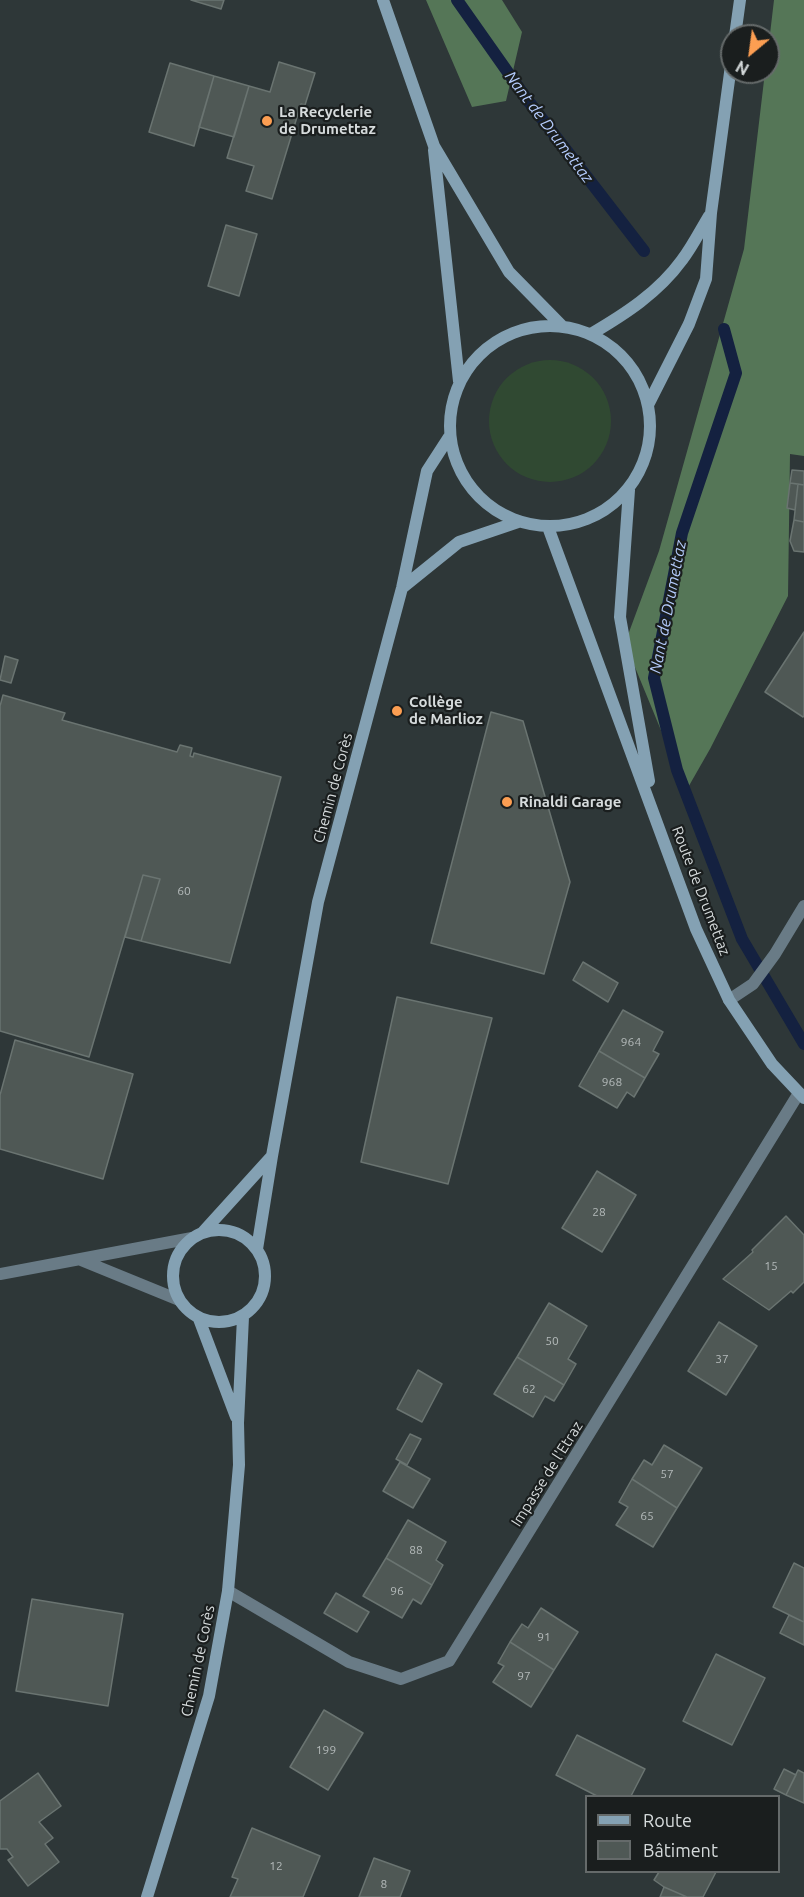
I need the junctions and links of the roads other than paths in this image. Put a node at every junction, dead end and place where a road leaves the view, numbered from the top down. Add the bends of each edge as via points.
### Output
1 (383, 0) edge
2 (740, 0) edge
3 (737, 24) edge
4 (728, 84) edge
5 (434, 146) junction
6 (711, 213) junction
7 (562, 326) junction
8 (591, 334) junction
9 (459, 381) junction
10 (649, 403) junction
11 (449, 437) junction
12 (629, 490) junction
13 (518, 522) junction
14 (548, 527) junction
15 (402, 588) junction
16 (654, 811) junction
17 (804, 906) edge
18 (729, 1000) junction
19 (802, 1096) edge
20 (272, 1156) junction
21 (203, 1232) junction
22 (192, 1238) junction
23 (257, 1249) junction
24 (80, 1260) junction
25 (0, 1274) edge
26 (179, 1300) junction
27 (243, 1317) junction
28 (199, 1319) junction
29 (238, 1423) junction
30 (228, 1591) junction
31 (147, 1897) edge

1 - 5 main road
2 - 3 main road
4 - 6 main road
5 - 7 main road via 509,272
5 - 9 main road
6 - 8 main road via 682,261 656,290
6 - 10 main road via 706,279
7 - 8 main road
7 - 9 main road via 531,327 501,337 477,356
8 - 10 main road via 617,351 637,374
9 - 11 main road via 450,409
10 - 12 main road via 651,433 644,463
11 - 13 main road via 456,465 471,489 492,509
11 - 15 main road, Chemin de Corès via 427,471
12 - 14 main road via 606,510 579,523
12 - 16 main road, Route de Drumettaz via 620,617
13 - 14 main road
13 - 15 main road via 459,542
14 - 16 main road, Route de Drumettaz
15 - 20 main road, Chemin de Corès via 318,902
16 - 18 main road, Route de Drumettaz via 696,929
17 - 18 street via 753,984
18 - 19 main road, Route de Drumettaz via 772,1064
19 - 30 street, Impasse de l'Etraz via 449,1661 401,1679 349,1662
20 - 21 main road
20 - 23 main road, Chemin de Corès
21 - 22 main road
21 - 23 main road via 232,1231
22 - 24 street
22 - 26 main road via 175,1260 172,1274
23 - 27 main road via 264,1262 263,1293
24 - 25 street
24 - 26 street
26 - 28 main road
27 - 28 main road via 213,1323
27 - 29 main road, Chemin de Corès
28 - 29 main road, Chemin de Corès
29 - 30 main road, Chemin de Corès via 239,1465
30 - 31 main road, Chemin de Corès via 209,1696

